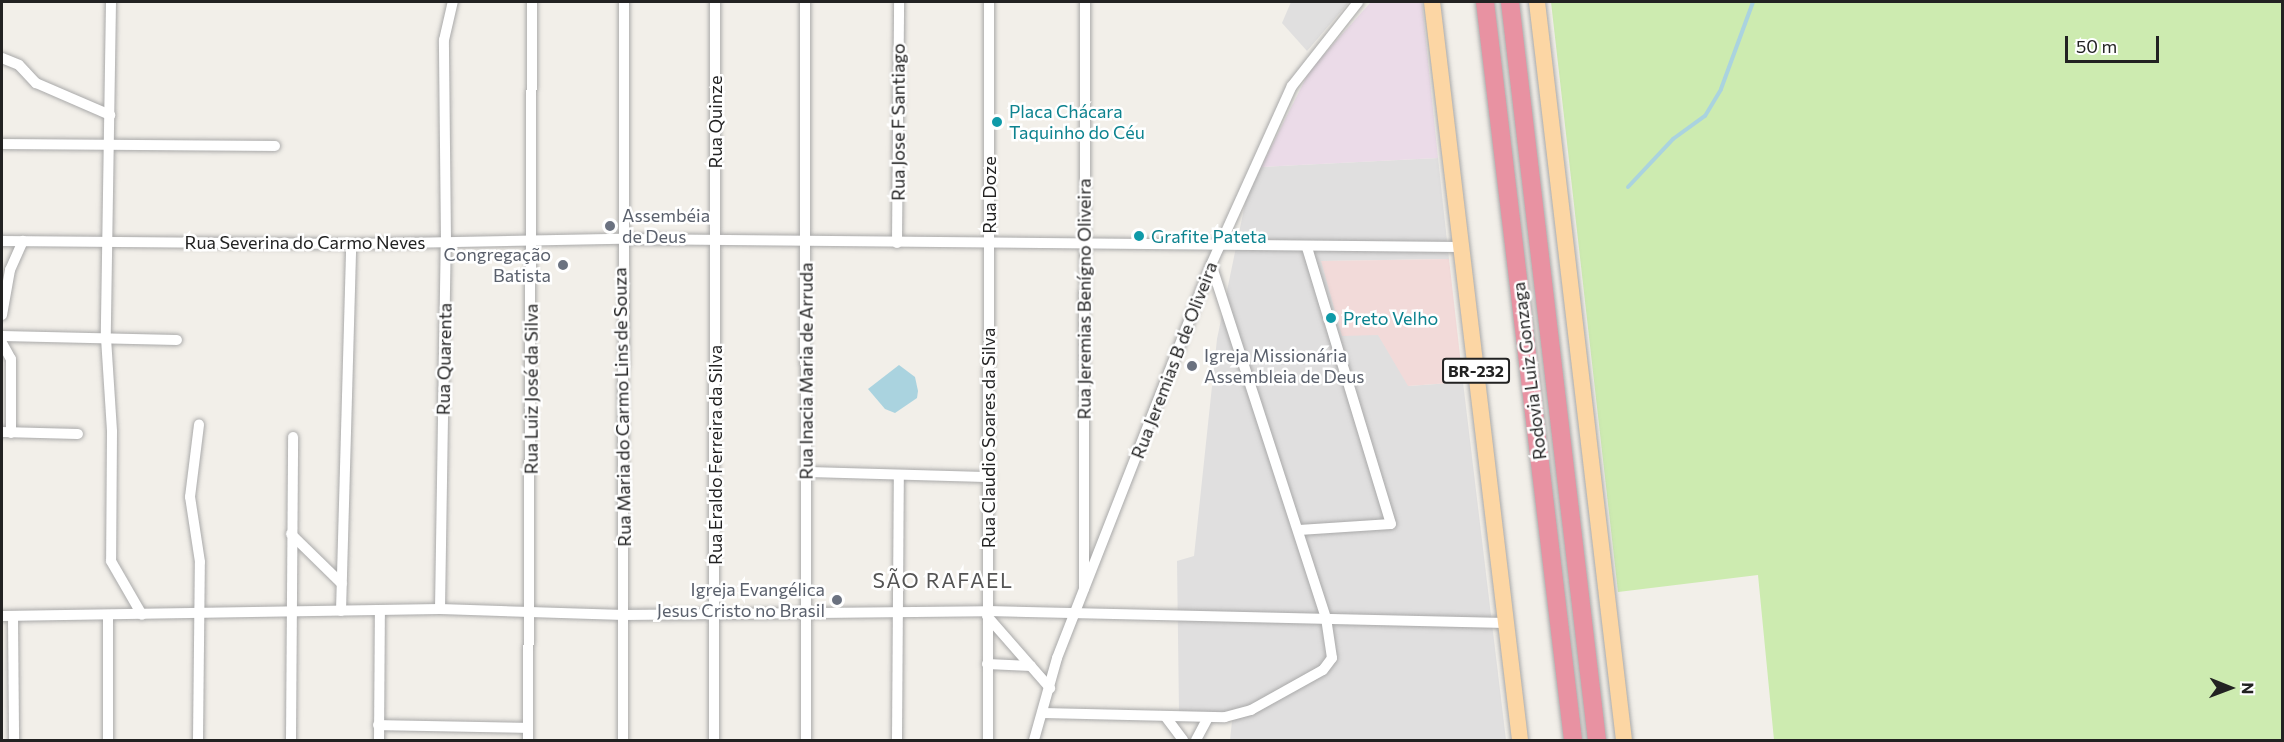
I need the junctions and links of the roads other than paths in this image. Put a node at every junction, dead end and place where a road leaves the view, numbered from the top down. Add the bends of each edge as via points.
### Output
1 (111, 2) edge
2 (453, 2) edge
3 (532, 2) edge
4 (624, 2) edge
5 (715, 2) edge
6 (805, 2) edge
7 (899, 2) edge
8 (989, 2) edge
9 (1085, 2) edge
10 (1358, 2) edge
11 (1432, 2) edge
12 (1485, 2) edge
13 (1510, 2) edge
14 (1537, 2) edge
15 (2, 58) edge
16 (110, 115) junction
17 (2, 144) edge
18 (109, 145) junction
19 (275, 146) dead end
20 (621, 239) junction
21 (2, 241) edge
22 (23, 241) junction
23 (107, 242) junction
24 (446, 242) junction
25 (531, 242) junction
26 (716, 242) junction
27 (897, 243) junction
28 (351, 244) junction
29 (806, 244) junction
30 (989, 244) junction
31 (1084, 244) junction
32 (1219, 246) junction
33 (1307, 247) junction
34 (1460, 247) junction
35 (1211, 265) junction
36 (2, 315) edge
37 (2, 336) edge
38 (106, 338) junction
39 (177, 340) dead end
40 (2, 343) edge
41 (200, 425) dead end
42 (6, 433) edge
43 (78, 434) dead end
44 (294, 437) dead end
45 (805, 472) junction
46 (899, 475) junction
47 (989, 477) junction
48 (1299, 530) junction
49 (291, 534) junction
50 (342, 585) junction
51 (1084, 597) junction
52 (440, 609) junction
53 (380, 610) junction
54 (341, 611) junction
55 (290, 612) junction
56 (898, 612) junction
57 (1077, 612) junction
58 (532, 613) junction
59 (805, 613) junction
60 (987, 613) junction
61 (108, 615) junction
62 (142, 615) junction
63 (200, 615) junction
64 (624, 615) junction
65 (714, 615) junction
66 (7, 616) edge
67 (1326, 618) junction
68 (1506, 623) junction
69 (987, 664) junction
70 (1032, 666) junction
71 (1050, 688) junction
72 (1043, 713) junction
73 (1165, 716) junction
74 (1208, 717) junction
75 (378, 725) junction
76 (528, 728) junction
77 (14, 741) edge
78 (108, 741) edge
79 (198, 741) edge
80 (291, 741) edge
81 (379, 741) edge
82 (528, 741) edge
83 (623, 741) edge
84 (714, 741) edge
85 (806, 741) edge
86 (897, 741) edge
87 (988, 741) edge
88 (1034, 741) edge
89 (1183, 741) edge
90 (1196, 741) edge
91 (1520, 741) edge
92 (1573, 741) edge
93 (1597, 741) edge
94 (1624, 741) edge

1 - 16 street
2 - 24 street, Rua Quarenta via 444,40
3 - 25 street, Rua Luiz José da Silva
4 - 20 street, Rua Maria do Carmo Lins de Souza
5 - 26 street, Rua Quinze
6 - 29 street, Rua Inacia Maria de Arruda
7 - 27 street, Rua Jose F Santiago
8 - 30 street, Rua Doze
9 - 31 street, Rua Jeremias Benígno Oliveira
10 - 32 street, Rua Jeremias B de Oliveira via 1292,86
11 - 34 main road, BR-232
12 - 92 highway, Rodovia Luiz Gonzaga / BR-232
13 - 93 highway, Rodovia Luiz Gonzaga
14 - 94 main road
15 - 16 street via 19,65 36,83
16 - 18 street
17 - 18 street
18 - 19 street
18 - 23 street
20 - 25 street, Rua Severina do Carmo Neves
20 - 26 street, Rua Severina do Carmo Neves
20 - 64 street, Rua Maria do Carmo Lins de Souza
21 - 22 street, Rua Severina do Carmo Neves
22 - 23 street, Rua Severina do Carmo Neves
22 - 36 street via 10,270
23 - 28 street, Rua Severina do Carmo Neves
23 - 38 street
24 - 25 street, Rua Severina do Carmo Neves
24 - 28 street, Rua Severina do Carmo Neves
24 - 52 street, Rua Quarenta
25 - 58 street, Rua Luiz José da Silva
26 - 29 street, Rua Severina do Carmo Neves
26 - 65 street, Rua Eraldo Ferreira da Silva
27 - 29 street, Rua Severina do Carmo Neves
27 - 30 street, Rua Severina do Carmo Neves
28 - 50 street
29 - 45 street, Rua Inacia Maria de Arruda
30 - 31 street
30 - 47 street, Rua Claudio Soares da Silva
31 - 32 street
31 - 51 street, Rua Jeremias Benígno Oliveira
32 - 33 street
32 - 35 street, Rua Jeremias B de Oliveira
33 - 34 street
33 - 48 street via 1391,524
34 - 68 main road, BR-232
35 - 48 street
35 - 51 street, Rua Jeremias B de Oliveira
37 - 38 street
38 - 39 street
38 - 62 street via 112,432 111,561
40 - 42 street via 11,359
41 - 63 street via 190,497 200,562
42 - 43 street
44 - 49 street
45 - 46 street
45 - 59 street, Rua Inacia Maria de Arruda
46 - 47 street
46 - 56 street
47 - 60 street, Rua Claudio Soares da Silva
48 - 67 street
49 - 50 street
49 - 55 street
50 - 54 street
51 - 57 street, Rua Jeremias B de Oliveira
52 - 53 street
52 - 58 street
53 - 54 street
53 - 75 street
54 - 55 street
55 - 63 street
55 - 80 street
56 - 59 street
56 - 60 street
56 - 86 street
57 - 60 street
57 - 67 street
57 - 71 street, Rua Jeremias B de Oliveira
58 - 64 street
58 - 76 street, Rua Luiz José da Silva
59 - 65 street
59 - 85 street, Rua Inacia Maria de Arruda
60 - 69 street, Rua Claudio Soares da Silva
60 - 70 street
61 - 62 street
61 - 66 street
61 - 78 street
62 - 63 street
63 - 79 street
64 - 65 street
64 - 83 street, Rua Maria do Carmo Lins de Souza
65 - 84 street, Rua Eraldo Ferreira da Silva
66 - 77 street
67 - 68 street
67 - 74 street via 1332,648 1328,666 1251,710
68 - 91 main road, BR-232
69 - 70 street
69 - 87 street, Rua Claudio Soares da Silva
70 - 71 street
71 - 72 street, Rua Jeremias B de Oliveira
72 - 73 street
72 - 88 street, Rua Jeremias B de Oliveira
73 - 74 street
73 - 89 street
74 - 90 street
75 - 76 street
75 - 81 street
76 - 82 street, Rua Luiz José da Silva

